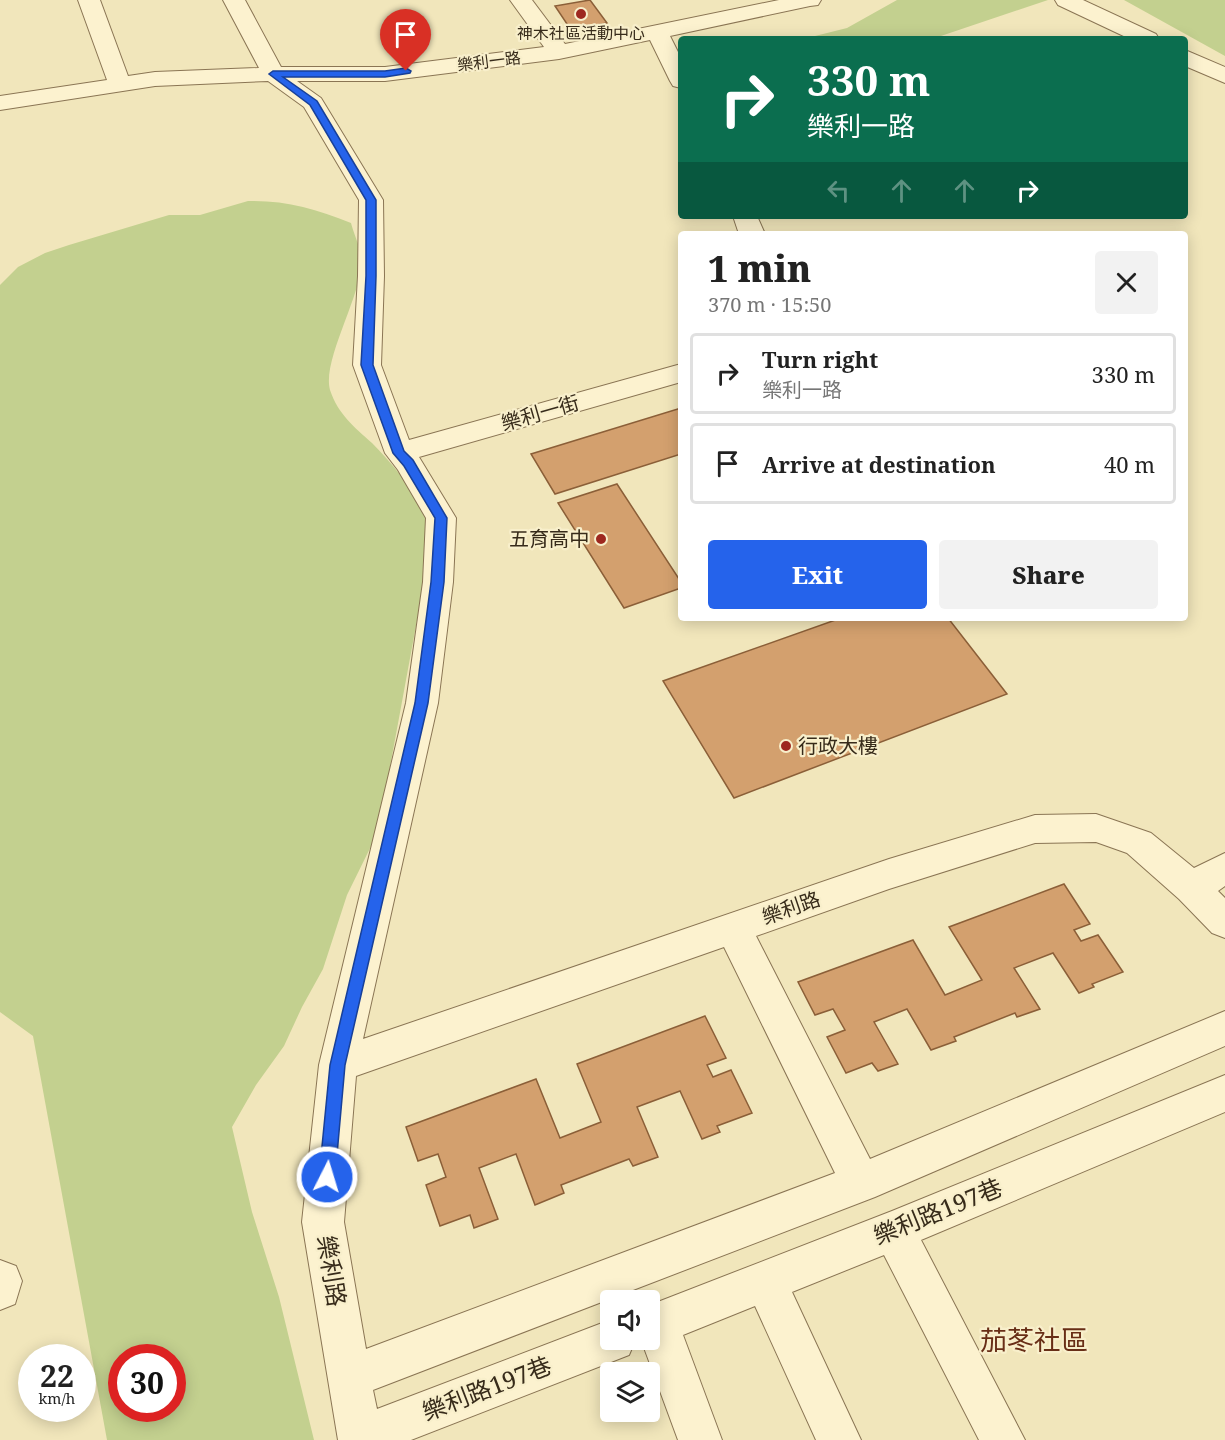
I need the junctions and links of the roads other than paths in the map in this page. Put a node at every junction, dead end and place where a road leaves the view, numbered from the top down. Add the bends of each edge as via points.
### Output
1 (89, 0) edge
2 (234, 0) edge
3 (521, 0) edge
4 (810, 0) edge
5 (1066, 0) edge
6 (657, 31) junction
7 (1142, 36) edge
8 (559, 52) junction
9 (1188, 58) edge
10 (273, 74) junction
11 (678, 75) edge
12 (1225, 76) edge
13 (120, 85) junction
14 (10, 102) edge
15 (678, 374) edge
16 (399, 453) junction
17 (1225, 868) edge
18 (1192, 888) junction
19 (1225, 922) edge
20 (733, 928) junction
21 (1225, 1028) edge
22 (338, 1065) junction
23 (1225, 1093) edge
24 (861, 1183) junction
25 (894, 1231) junction
26 (765, 1281) junction
27 (660, 1321) edge
28 (660, 1341) edge
29 (600, 1345) edge
30 (348, 1378) junction
31 (360, 1439) edge
32 (700, 1440) edge
33 (839, 1440) edge
34 (1003, 1440) edge

1 - 13 street
2 - 10 street
3 - 8 street
4 - 6 street, 樂利一路 via 678,16
5 - 7 street
6 - 8 street, 樂利一路
6 - 11 street
8 - 10 street, 樂利一路 via 385,74
9 - 12 street
10 - 13 street, 樂利一路 via 155,79
10 - 16 street, 樂利路 via 313,104 371,200 367,365
13 - 14 street, 樂利一路
15 - 16 street, 樂利一街
16 - 22 street, 樂利路 via 441,518 438,582 422,703
17 - 18 street
18 - 19 street, 樂利路
18 - 20 street, 樂利路 via 1139,843 1096,828 1035,829
20 - 22 street, 樂利路
20 - 24 street
21 - 24 street
22 - 30 street, 樂利路 via 323,1222
23 - 25 street, 樂利路197巷
24 - 30 street
25 - 26 street, 樂利路197巷
25 - 34 street
26 - 27 street, 樂利路197巷
26 - 33 street
28 - 32 street
29 - 31 street, 樂利路197巷
30 - 31 street, 樂利路

